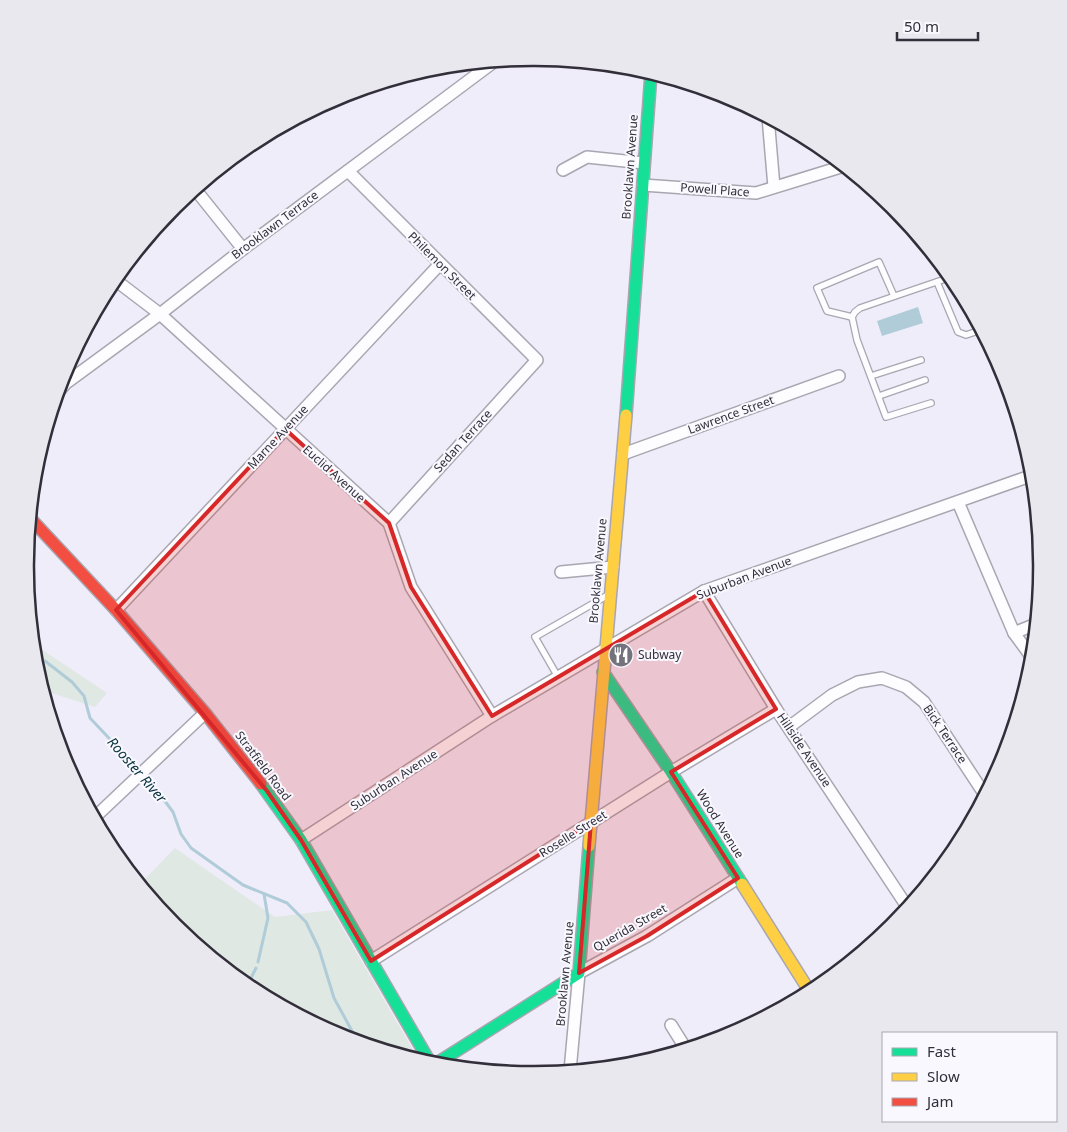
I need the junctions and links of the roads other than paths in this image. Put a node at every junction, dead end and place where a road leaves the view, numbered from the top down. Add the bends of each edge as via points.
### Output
1 (483, 69) edge
2 (650, 80) edge
3 (769, 125) edge
4 (644, 163) junction
5 (836, 168) edge
6 (563, 170) dead end
7 (348, 171) junction
8 (643, 185) junction
9 (774, 187) junction
10 (199, 194) edge
11 (243, 249) junction
12 (440, 264) junction
13 (943, 280) edge
14 (937, 282) junction
15 (121, 284) edge
16 (894, 296) junction
17 (160, 314) junction
18 (852, 317) junction
19 (975, 332) edge
20 (538, 360) joint
21 (921, 360) dead end
22 (839, 376) dead end
23 (871, 376) junction
24 (70, 380) edge
25 (925, 380) dead end
26 (879, 396) junction
27 (931, 403) dead end
28 (285, 429) junction
29 (623, 454) junction
30 (1026, 479) edge
31 (958, 502) junction
32 (388, 523) junction
33 (36, 524) edge
34 (613, 566) junction
35 (561, 572) dead end
36 (704, 591) junction
37 (610, 594) junction
38 (116, 610) junction
39 (1029, 627) edge
40 (1014, 633) junction
41 (605, 650) junction
42 (1026, 650) edge
43 (603, 672) junction
44 (558, 677) junction
45 (776, 709) junction
46 (205, 713) junction
47 (492, 716) junction
48 (789, 726) junction
49 (670, 772) junction
50 (981, 789) edge
51 (99, 813) edge
52 (591, 822) junction
53 (300, 840) junction
54 (738, 878) junction
55 (904, 901) edge
56 (371, 961) junction
57 (579, 973) junction
58 (806, 985) edge
59 (670, 1025) dead end
60 (682, 1043) edge
61 (426, 1054) edge
62 (443, 1057) edge
63 (571, 1064) edge

1 - 7 street, Brooklawn Terrace
2 - 4 street, Brooklawn Avenue
3 - 9 street
4 - 6 street via 587,157
4 - 8 street, Brooklawn Avenue
5 - 9 street, Powell Place
7 - 11 street, Brooklawn Terrace
7 - 12 street, Philemon Street
8 - 9 street, Powell Place via 756,193
8 - 29 street, Brooklawn Avenue
10 - 11 street
11 - 17 street, Brooklawn Terrace
12 - 20 street, Philemon Street
12 - 28 street, Marne Avenue
13 - 14 lane
14 - 16 lane
14 - 19 lane via 958,332 966,335
15 - 17 street, Euclid Avenue
16 - 18 lane via 860,308
16 - 18 lane via 879,262 817,288 827,311
17 - 24 street, Brooklawn Terrace
17 - 28 street, Euclid Avenue
18 - 23 lane
20 - 32 street, Sedan Terrace
21 - 23 lane
22 - 29 street, Lawrence Street
23 - 26 lane
25 - 26 lane
26 - 27 lane via 886,417
28 - 32 street, Euclid Avenue
28 - 38 street, Marne Avenue
29 - 34 street, Brooklawn Avenue
30 - 31 street, Suburban Avenue
31 - 36 street, Suburban Avenue
31 - 40 street
32 - 47 street, Euclid Avenue via 411,587
33 - 38 street, Stratfield Road
34 - 35 street
34 - 37 street, Brooklawn Avenue
36 - 41 street, Suburban Avenue
36 - 45 street, Hillside Avenue
37 - 41 street, Brooklawn Avenue
37 - 44 lane via 535,637
38 - 46 street, Stratfield Road
39 - 40 street
40 - 42 street
41 - 43 street, Brooklawn Avenue
41 - 44 street, Suburban Avenue
43 - 49 street, Wood Avenue
43 - 52 street, Brooklawn Avenue
44 - 47 street, Suburban Avenue
45 - 48 street, Hillside Avenue
45 - 49 street, Roselle Street
46 - 51 street
46 - 53 street, Stratfield Road via 267,791
47 - 53 street, Suburban Avenue
48 - 50 street, Bick Terrace via 832,695 858,682 882,678 906,687 924,702
48 - 55 street, Hillside Avenue
49 - 52 street, Roselle Street
49 - 54 street, Wood Avenue
52 - 56 street, Roselle Street
52 - 57 street, Brooklawn Avenue
53 - 56 street, Stratfield Road
54 - 57 street, Querida Street via 647,936
54 - 58 street, Wood Avenue
56 - 61 street, Stratfield Road
57 - 62 street, Querida Street
57 - 63 street, Brooklawn Avenue
59 - 60 street

